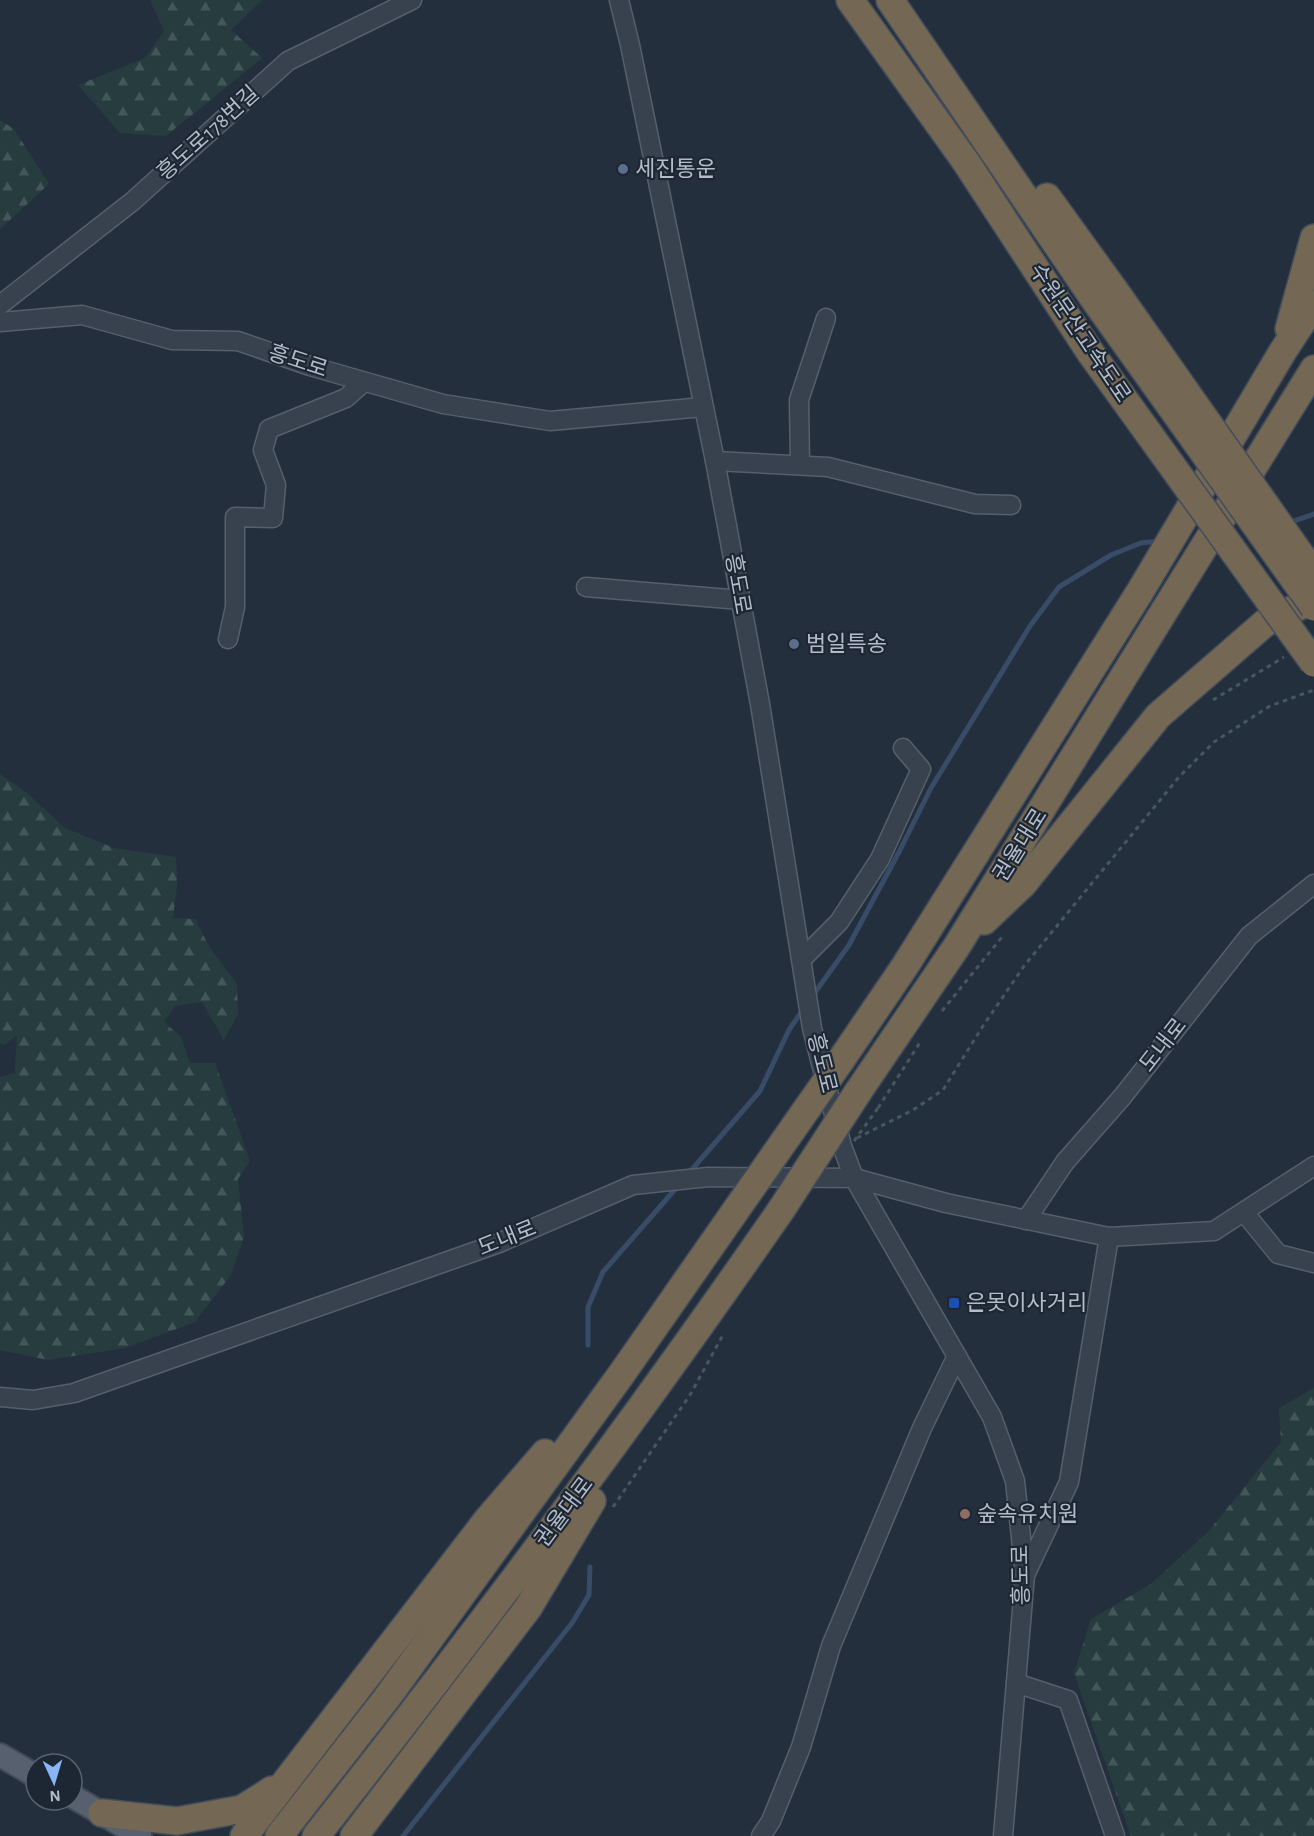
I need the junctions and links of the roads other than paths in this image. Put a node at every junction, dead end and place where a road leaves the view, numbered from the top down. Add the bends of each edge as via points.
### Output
1 (412, 0) edge
2 (619, 0) edge
3 (850, 0) edge
4 (890, 0) edge
5 (906, 0) edge
6 (1314, 238) edge
7 (0, 287) edge
8 (19, 289) junction
9 (1106, 296) junction
10 (1314, 304) edge
11 (0, 305) edge
12 (826, 318) dead end
13 (0, 322) edge
14 (1283, 351) junction
15 (1307, 380) edge
16 (364, 382) junction
17 (703, 407) junction
18 (716, 461) junction
19 (800, 465) junction
20 (1011, 505) dead end
21 (1314, 574) edge
22 (586, 587) dead end
23 (1314, 599) edge
24 (741, 600) junction
25 (1314, 607) edge
26 (228, 639) dead end
27 (1302, 659) edge
28 (903, 748) dead end
29 (1314, 884) edge
30 (957, 946) junction
31 (802, 965) junction
32 (1314, 1166) edge
33 (854, 1178) junction
34 (1244, 1212) junction
35 (1026, 1220) junction
36 (1109, 1237) junction
37 (1314, 1263) edge
38 (666, 1311) junction
39 (692, 1339) junction
40 (957, 1356) junction
41 (0, 1397) edge
42 (1025, 1575) junction
43 (1017, 1683) junction
44 (0, 1755) edge
45 (24, 1769) edge
46 (288, 1780) junction
47 (84, 1803) edge
48 (102, 1813) junction
49 (124, 1836) edge
50 (140, 1836) edge
51 (244, 1836) edge
52 (268, 1836) edge
53 (279, 1836) edge
54 (316, 1836) edge
55 (354, 1836) edge
56 (761, 1836) edge
57 (1003, 1836) edge
58 (1115, 1836) edge

1 - 8 street, 흥도로178번길 via 288,61 133,201
2 - 17 street, 흥도로
3 - 27 highway, 수원문산고속도로, bridge via 966,162 1090,352
4 - 9 highway, 수원문산고속도로
5 - 9 highway
6 - 14 highway
7 - 8 street
8 - 11 street, 흥도로178번길
9 - 21 highway, bridge
9 - 25 highway, 수원문산고속도로, bridge
10 - 14 highway
12 - 19 street via 799,400
13 - 16 street, 흥도로 via 82,315 172,340 238,341
14 - 38 highway, 권율대로, bridge via 1141,590 905,966
15 - 30 highway, 권율대로, bridge
16 - 17 street, 흥도로 via 443,404 550,420
16 - 26 street via 346,398 269,429 263,450 276,484 273,518 235,517 235,607
17 - 18 street, 흥도로
18 - 19 street
18 - 24 street, 흥도로
19 - 20 street via 828,467 975,504
22 - 24 street
23 - 30 highway via 1265,623 1158,716 1023,884
24 - 31 street, 흥도로
28 - 31 street via 921,769 880,859 839,922
29 - 35 street, 도내로 via 1249,936 1123,1096 1065,1162
30 - 39 highway, 권율대로, bridge via 868,1100 781,1210
31 - 33 street, 흥도로 via 812,1028
32 - 34 street, 도내로
33 - 35 street, 도내로
33 - 40 street, 흥도로
33 - 41 street, 도내로 via 708,1177 633,1185 499,1243 74,1393 33,1400
34 - 36 street, 도내로 via 1214,1231
34 - 37 street via 1278,1254
35 - 36 street, 도내로
36 - 42 street via 1069,1482
38 - 46 highway via 488,1519
38 - 53 highway, 권율대로 via 386,1699
39 - 54 highway, 권율대로
39 - 55 highway via 528,1608
40 - 42 street, 흥도로 via 992,1417 1015,1481
40 - 56 street via 922,1428 831,1646 801,1747
42 - 43 street, 흥도로
43 - 57 street, 흥도로
43 - 58 street via 1068,1700
44 - 45 main road
46 - 48 highway via 242,1809 177,1821
46 - 51 highway
46 - 52 highway
47 - 48 main road
48 - 49 highway
48 - 50 main road

